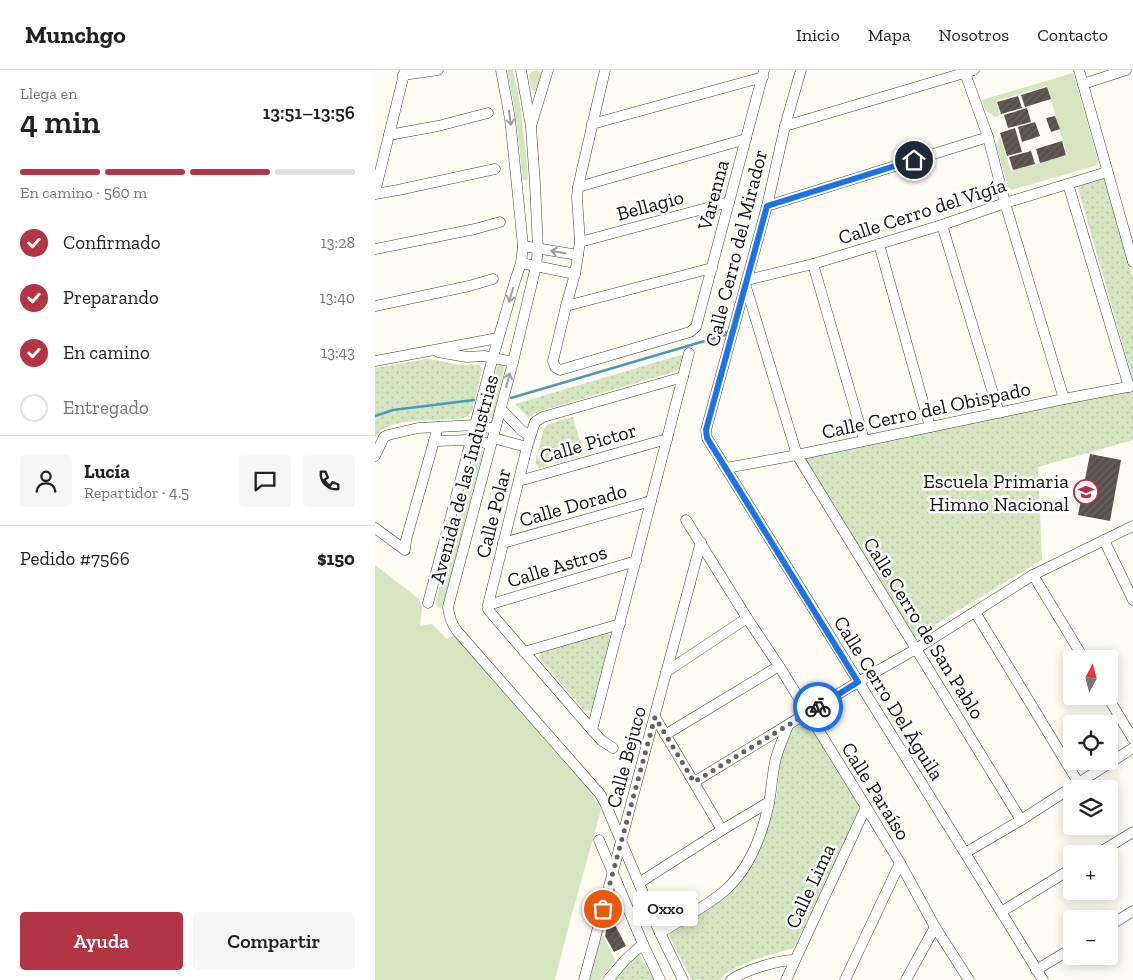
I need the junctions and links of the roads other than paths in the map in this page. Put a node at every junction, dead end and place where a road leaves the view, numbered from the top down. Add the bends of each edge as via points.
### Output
1 (438, 70) edge
2 (501, 70) edge
3 (521, 70) edge
4 (548, 70) edge
5 (605, 70) edge
6 (801, 70) edge
7 (1079, 70) edge
8 (1126, 70) edge
9 (970, 71) edge
10 (404, 72) edge
11 (763, 73) edge
12 (1083, 84) junction
13 (488, 113) dead end
14 (592, 124) junction
15 (785, 126) junction
16 (531, 127) junction
17 (389, 135) junction
18 (988, 137) junction
19 (746, 140) junction
20 (495, 170) dead end
21 (1107, 172) junction
22 (535, 184) junction
23 (1068, 184) junction
24 (517, 186) junction
25 (578, 187) junction
26 (375, 193) edge
27 (729, 202) junction
28 (1005, 203) junction
29 (767, 206) junction
30 (500, 222) dead end
31 (942, 225) junction
32 (581, 242) junction
33 (879, 244) junction
34 (523, 246) junction
35 (375, 249) edge
36 (538, 249) junction
37 (578, 255) junction
38 (1133, 262) edge
39 (521, 263) junction
40 (813, 264) junction
41 (536, 266) junction
42 (712, 268) junction
43 (575, 274) junction
44 (493, 279) dead end
45 (747, 283) junction
46 (375, 306) edge
47 (566, 306) junction
48 (502, 324) junction
49 (521, 327) junction
50 (498, 338) junction
51 (429, 351) junction
52 (689, 353) dead end
53 (493, 357) junction
54 (375, 361) edge
55 (513, 362) junction
56 (683, 377) junction
57 (1131, 387) edge
58 (1064, 399) junction
59 (501, 408) junction
60 (999, 413) junction
61 (475, 425) junction
62 (439, 426) junction
63 (930, 427) junction
64 (706, 434) joint
65 (530, 436) junction
66 (493, 437) junction
67 (667, 439) junction
68 (471, 440) junction
69 (863, 440) junction
70 (434, 441) junction
71 (527, 447) junction
72 (797, 455) junction
73 (375, 456) edge
74 (726, 468) junction
75 (519, 480) junction
76 (651, 501) junction
77 (686, 520) dead end
78 (1133, 526) edge
79 (375, 528) edge
80 (1104, 540) junction
81 (701, 542) junction
82 (503, 543) junction
83 (636, 561) junction
84 (1033, 575) junction
85 (1133, 600) edge
86 (429, 603) dead end
87 (488, 606) junction
88 (975, 612) junction
89 (747, 618) junction
90 (620, 624) junction
91 (916, 649) junction
92 (1079, 650) edge
93 (525, 652) junction
94 (779, 666) junction
95 (666, 672) junction
96 (858, 682) junction
97 (1112, 705) edge
98 (808, 714) junction
99 (655, 717) junction
100 (788, 726) junction
101 (592, 730) junction
102 (665, 735) junction
103 (1133, 739) edge
104 (613, 748) dead end
105 (1133, 748) edge
106 (1078, 780) edge
107 (1082, 780) edge
108 (694, 782) junction
109 (1063, 792) edge
110 (769, 802) junction
111 (866, 807) junction
112 (1021, 820) junction
113 (722, 830) junction
114 (1133, 832) edge
115 (599, 840) dead end
116 (621, 840) junction
117 (1112, 845) edge
118 (965, 853) junction
119 (900, 863) junction
120 (613, 874) junction
121 (1063, 874) edge
122 (639, 883) junction
123 (1133, 911) edge
124 (1001, 912) junction
125 (1118, 920) edge
126 (935, 927) junction
127 (661, 933) junction
128 (643, 944) junction
129 (1063, 954) edge
130 (795, 960) junction
131 (1037, 970) junction
132 (967, 979) edge
133 (584, 980) edge
134 (608, 980) edge
135 (660, 980) edge
136 (683, 980) edge
137 (731, 980) edge
138 (786, 980) edge
139 (845, 980) edge
140 (906, 980) edge
141 (1043, 980) edge

1 - 10 street
2 -> 24 street, Avenida de las Industrias
3 - 16 street, Avenida de las Industrias
4 - 16 street
5 - 14 street
6 - 15 street, Calle Cerro del Mirador
7 - 12 street
8 - 12 street
9 - 15 street
9 - 18 street
10 - 17 street
11 - 14 street
11 - 19 street, Varenna
12 - 21 street
13 - 17 street
14 - 25 street
15 - 29 street, Calle Cerro del Mirador
16 - 22 street, Avenida de las Industrias
17 - 26 street
18 - 28 street
18 - 29 street
19 - 25 street
19 - 27 street, Varenna
20 - 26 street
21 - 23 street, Calle Cerro del Vigía
21 - 38 street
22 - 24 street via 527,191
22 - 36 street, Avenida de las Industrias
23 - 28 street, Calle Cerro del Vigía
23 - 57 street
24 - 34 street, Avenida de las Industrias
25 - 32 street
27 - 32 street, Bellagio
27 - 42 street, Varenna
28 - 31 street, Calle Cerro del Vigía
28 - 58 street
29 - 45 street, Calle Cerro del Mirador
30 - 35 street
31 - 33 street, Calle Cerro del Vigía
31 - 60 street
32 - 37 street
33 - 40 street, Calle Cerro del Vigía
33 - 63 street
34 - 36 street
34 - 39 street, Avenida de las Industrias
37 -> 36 street
36 - 41 street, Avenida de las Industrias
37 - 43 street
39 - 41 street
39 -> 48 street, Avenida de las Industrias
40 - 45 street, Calle Cerro del Vigía
40 - 69 street
41 - 43 street
41 - 49 street, Avenida de las Industrias
42 - 47 street
42 - 47 street, Varenna via 695,329 561,370 553,361
43 - 47 street
44 - 46 street
45 - 64 street, Calle Cerro del Mirador
45 - 72 street, Calle Cerro de San Pablo
48 - 49 street via 511,318 517,320
48 - 50 street, Avenida de las Industrias
49 - 55 street, Avenida de las Industrias
50 - 51 street
50 - 53 street, Avenida de las Industrias
51 - 53 street
51 - 54 street
52 - 56 street
53 - 55 street
53 - 61 street, Avenida de las Industrias
59 -> 55 street, Avenida de las Industrias
56 - 65 street, Calle Polar via 543,417 535,422
56 - 67 street
57 - 58 street, Calle Cerro del Obispado
58 - 60 street, Calle Cerro del Obispado
59 - 65 street
59 - 66 street, Avenida de las Industrias
60 - 63 street, Calle Cerro del Obispado
61 - 62 street
61 - 66 street
61 - 68 street, Avenida de las Industrias
62 - 70 street
62 - 73 street via 388,435
63 - 69 street, Calle Cerro del Obispado
64 - 74 street, Calle Cerro Del Águila
65 - 71 street, Calle Polar
66 - 68 street
66 - 71 street
66 - 116 street, Avenida de las Industrias via 448,607 451,624 596,789
67 - 75 street, Calle Pictor
67 - 76 street
68 - 70 street
68 - 86 street, Avenida de las Industrias
69 - 72 street, Calle Cerro del Obispado
70 - 79 street via 405,550
71 - 75 street, Calle Polar
72 - 74 street, Calle Cerro del Obispado
72 - 91 street, Calle Cerro de San Pablo
74 - 96 street, Calle Cerro Del Águila
75 - 82 street, Calle Polar
76 - 82 street, Calle Dorado
76 - 83 street
77 - 81 street, Calle Paraíso
78 - 80 street
80 - 84 street
80 - 85 street
81 - 89 street, Calle Paraíso
81 - 95 street, Calle Bejuco
82 - 87 street, Calle Polar
83 - 87 street, Calle Astros
83 - 90 street
84 - 88 street
84 - 92 street
87 - 93 street
88 - 91 street
88 - 106 street
89 - 94 street, Calle Paraíso
89 - 95 street
90 - 93 street
90 - 101 street
91 - 96 street
91 - 112 street, Calle Cerro de San Pablo
93 - 101 street
94 - 98 street, Calle Paraíso
94 - 102 street
95 - 99 street, Calle Bejuco
96 - 98 street
96 - 118 street, Calle Cerro Del Águila
97 - 103 street
98 - 100 street
98 - 111 street, Calle Paraíso
99 - 102 street
99 - 116 street, Calle Bejuco
100 - 108 street
100 - 110 street via 776,758
101 - 104 street
102 - 108 street
105 - 107 street
108 - 113 street
109 - 112 street
110 - 113 street
110 - 127 street via 756,846 733,882 723,893
111 - 119 street, Calle Paraíso
111 - 130 street, Calle Lima
112 - 118 street
113 - 122 street
114 - 117 street
115 - 120 street
116 - 120 street, Calle Bejuco
116 - 122 street, Avenida de las Industrias
118 - 124 street, Calle Cerro Del Águila
119 - 126 street, Calle Paraíso
119 - 139 street
120 - 128 street
120 - 133 street, Calle Bejuco
121 - 124 street
122 - 127 street, Avenida de las Industrias
123 - 125 street
124 - 131 street, Calle Cerro Del Águila
126 - 132 street, Calle Paraíso
126 - 140 street
127 - 136 street, Avenida de las Industrias
128 - 134 street
128 - 135 street
129 - 131 street
130 - 137 street via 758,968
130 - 138 street, Calle Lima
131 - 141 street, Calle Cerro Del Águila

